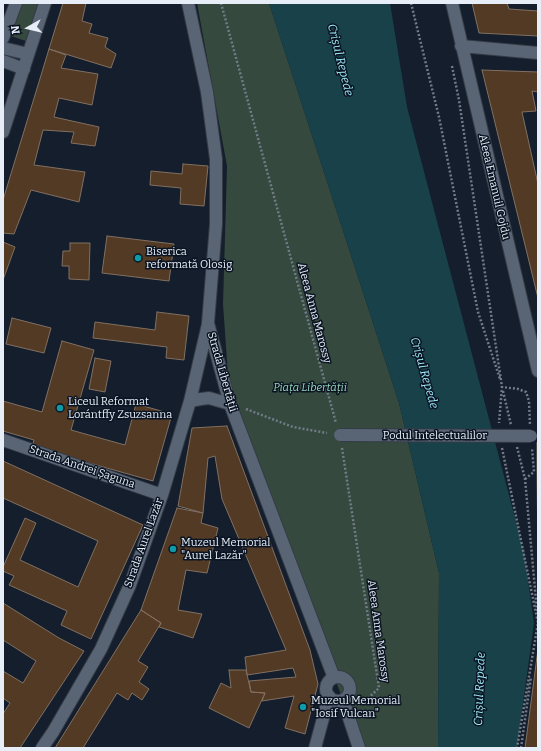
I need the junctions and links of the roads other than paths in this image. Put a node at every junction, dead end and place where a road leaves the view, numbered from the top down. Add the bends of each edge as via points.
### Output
1 (16, 3) edge
2 (45, 3) edge
3 (188, 3) edge
4 (452, 3) edge
5 (3, 38) edge
6 (461, 46) junction
7 (3, 48) edge
8 (538, 53) edge
9 (28, 54) junction
10 (3, 61) edge
11 (24, 69) junction
12 (3, 132) edge
13 (208, 323) junction
14 (538, 371) edge
15 (190, 401) junction
16 (230, 404) junction
17 (340, 436) road end
18 (531, 436) road end
19 (3, 440) edge
20 (162, 495) junction
21 (334, 678) junction
22 (329, 696) junction
23 (344, 704) junction
24 (42, 748) edge
25 (315, 748) edge
26 (359, 748) edge

1 - 5 street
2 - 9 street
3 - 13 street, Strada Libertății via 216,159 216,224
4 - 6 street, Aleea Emanuil Gojdu
6 - 8 street
6 - 14 street, Aleea Emanuil Gojdu
7 - 9 street
9 - 11 street
10 - 11 street
11 - 12 street
13 - 15 street, Strada Aurel Lazăr
13 - 16 street, Strada Libertății
15 - 16 street via 209,398
15 - 20 street, Strada Aurel Lazăr
16 - 21 street, Strada Libertății
17 - 18 street, Podul Intelectualilor, bridge
19 - 20 street, Strada Andrei Șaguna
20 - 24 street, Strada Aurel Lazăr via 130,585 101,649
21 - 22 street via 327,683
21 - 23 street via 342,677 350,686 350,694
22 - 23 street
22 - 25 street
23 - 26 street

